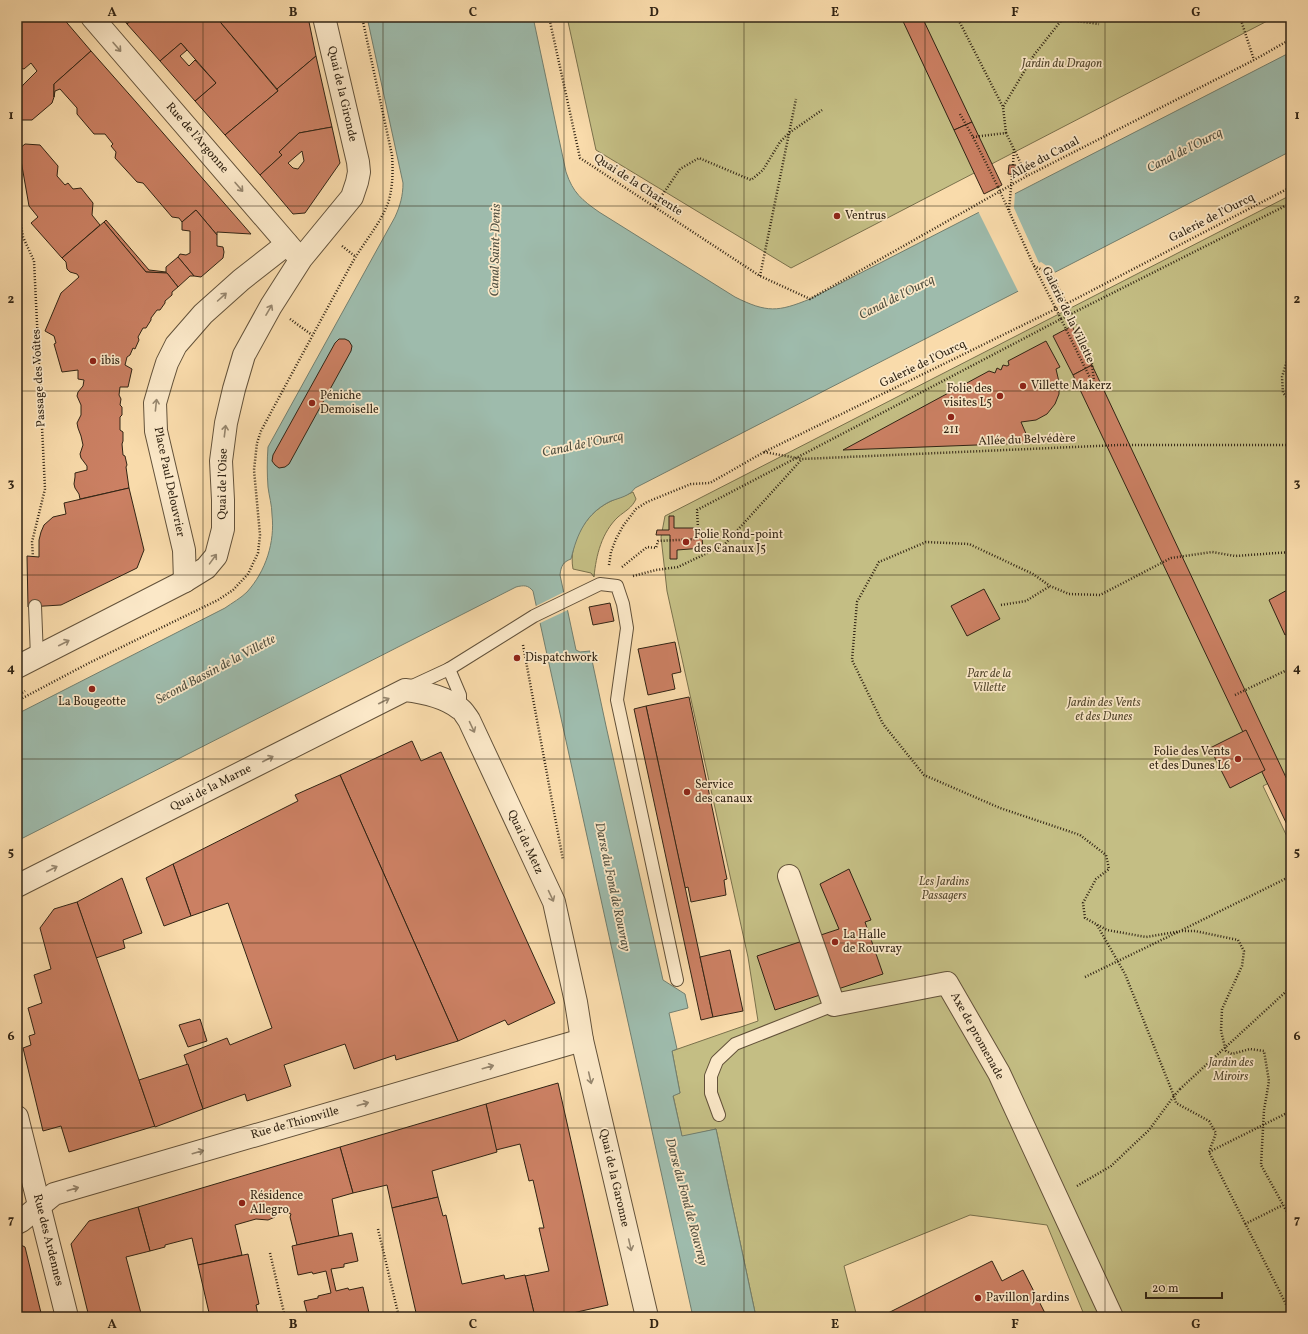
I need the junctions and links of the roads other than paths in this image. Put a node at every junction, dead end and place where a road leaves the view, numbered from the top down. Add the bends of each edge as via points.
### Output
1 (92, 17) edge
2 (324, 17) edge
3 (359, 172) joint
4 (294, 252) junction
5 (185, 580) junction
6 (35, 606) dead end
7 (37, 657) junction
8 (17, 667) edge
9 (449, 669) junction
10 (405, 690) junction
11 (460, 708) junction
12 (789, 876) dead end
13 (17, 886) edge
14 (677, 980) dead end
15 (834, 1005) junction
16 (582, 1040) junction
17 (719, 1115) dead end
18 (17, 1117) edge
19 (39, 1206) junction
20 (17, 1223) edge
21 (67, 1317) edge
22 (647, 1317) edge
23 (1112, 1317) edge

1 -> 4 street, Rue de l'Argonne
2 - 3 street, Quai de la Gironde
3 - 4 street, Quai de l'Oise via 352,197
5 -> 4 street, Quai de l'Oise via 206,568 216,556 222,529 221,461 234,389 244,355 271,306
5 -> 4 street, Place Paul Delouvrier via 184,550 156,431 156,403 167,363 176,345 202,314 241,280
7 -> 5 street, Quai de l'Oise
6 - 7 lane
7 - 8 street, Quai de l'Oise
9 - 10 lane
9 - 11 lane via 460,695
9 - 14 lane via 534,616 600,584 616,586 623,604 627,628 616,700
10 - 11 street via 436,697
13 -> 10 street, Quai de la Marne
11 -> 16 street, Quai de Metz via 469,720 554,902
12 - 15 street
15 - 17 lane via 735,1044 717,1061 711,1076 711,1093
15 - 23 street, Axe de promenade via 947,983 999,1073
19 -> 16 street, Rue de Thionville via 54,1194
16 -> 22 street, Quai de la Garonne
18 - 19 street, Rue des Ardennes
19 - 20 street, Rue de Thionville
19 - 21 street, Rue des Ardennes

